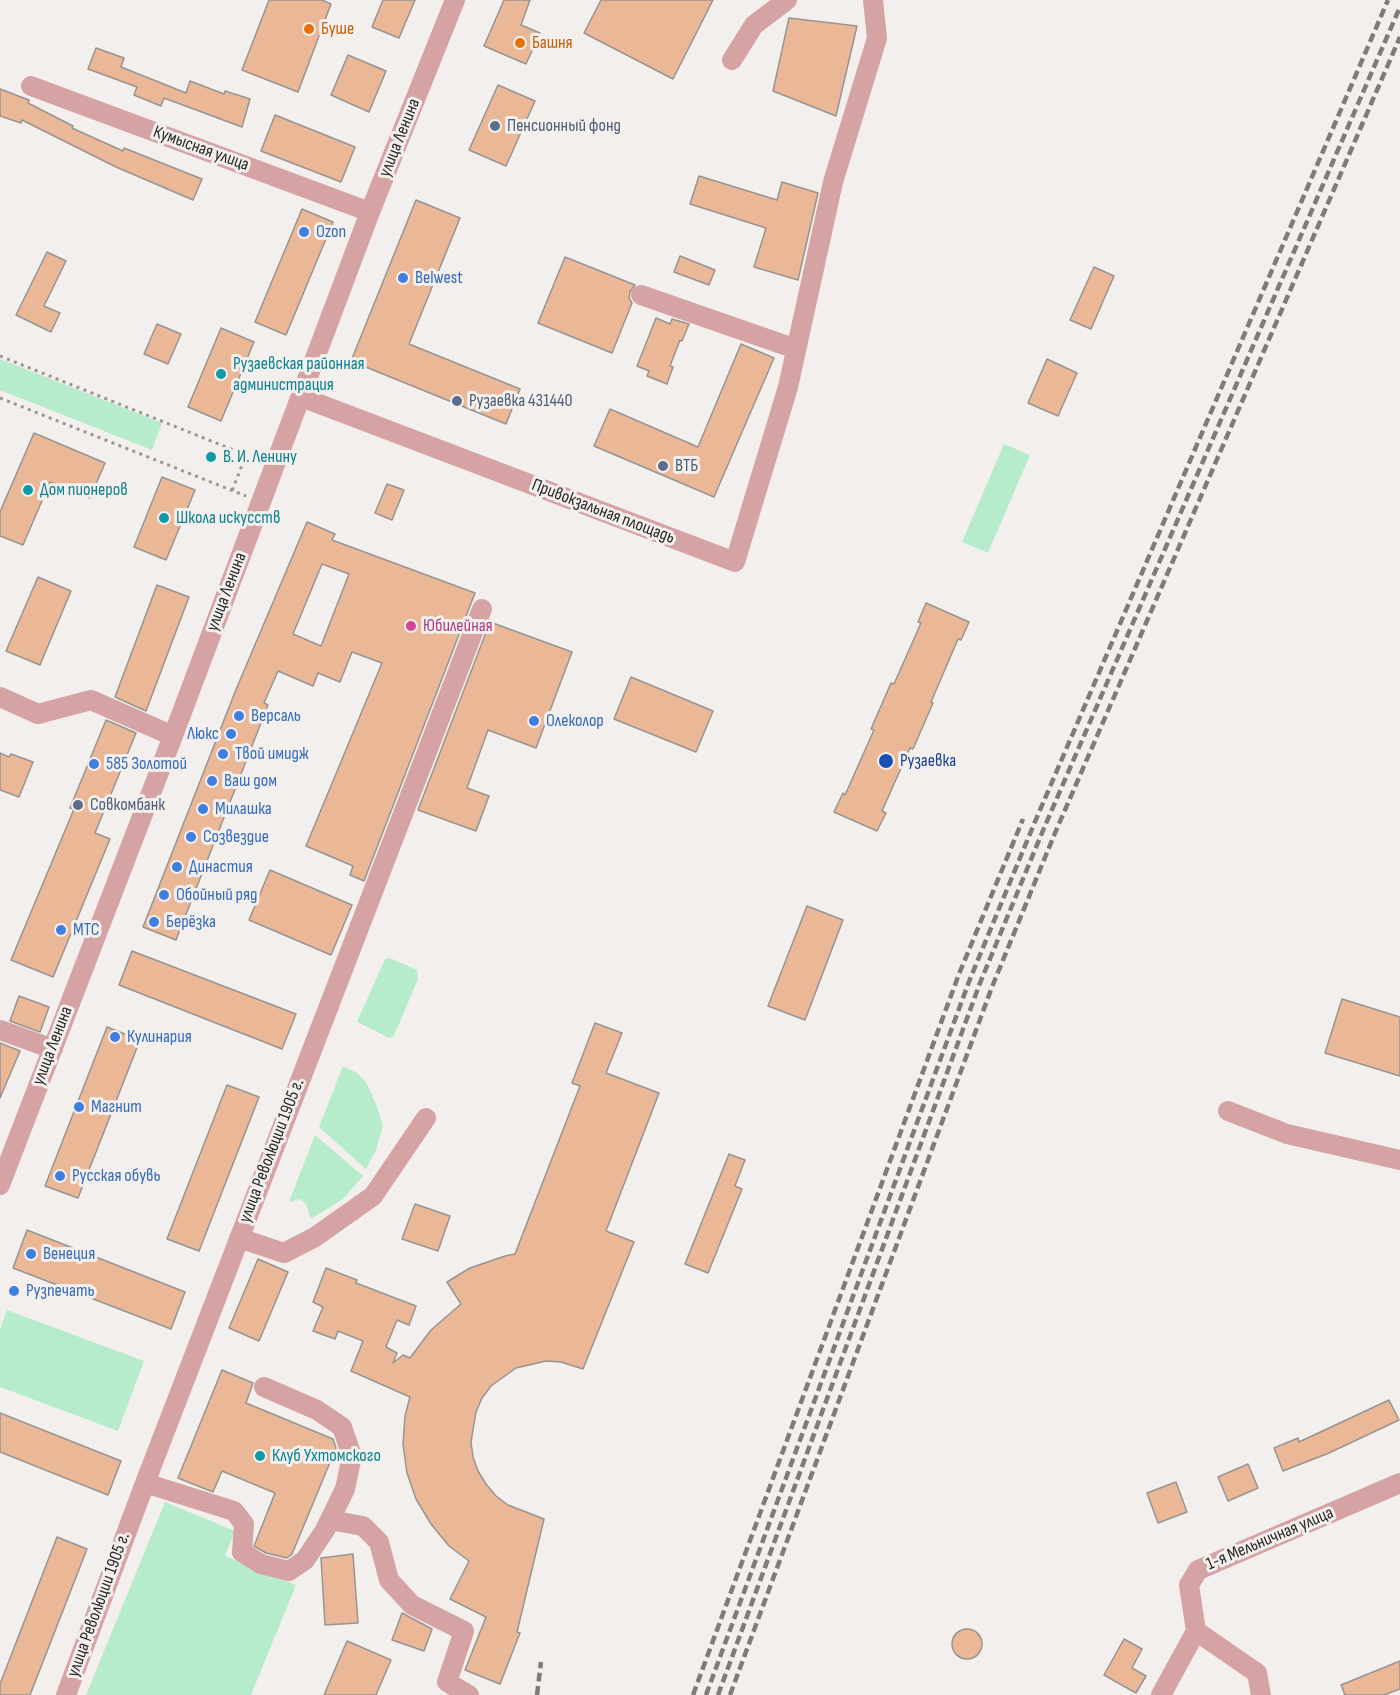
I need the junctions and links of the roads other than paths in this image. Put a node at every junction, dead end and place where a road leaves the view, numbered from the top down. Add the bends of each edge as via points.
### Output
1 (455, 0) edge
2 (787, 0) edge
3 (873, 0) edge
4 (732, 60) dead end
5 (31, 86) dead end
6 (370, 212) junction
7 (641, 295) dead end
8 (796, 349) junction
9 (301, 398) junction
10 (482, 609) dead end
11 (0, 697) edge
12 (173, 736) junction
13 (0, 1030) edge
14 (52, 1049) junction
15 (1228, 1111) dead end
16 (426, 1118) dead end
17 (1400, 1160) edge
18 (0, 1185) edge
19 (239, 1238) junction
20 (264, 1387) dead end
21 (1400, 1483) edge
22 (145, 1484) junction
23 (330, 1520) junction
24 (1196, 1630) junction
25 (66, 1695) edge
26 (469, 1695) edge
27 (1161, 1695) edge
28 (1261, 1695) edge

1 - 6 street, улица Ленина
2 - 4 street via 754,25
3 - 8 street via 877,38 833,182
5 - 6 street, Кумысная улица
6 - 9 street, улица Ленина
7 - 8 street
8 - 9 street, Привокзальная площадь via 735,562
9 - 12 street, улица Ленина
10 - 19 street, улица Революции 1905 г.
11 - 12 street via 38,714 91,700
12 - 14 street, улица Ленина
13 - 14 street
14 - 18 street, улица Ленина
15 - 17 street via 1287,1134
16 - 19 street via 373,1196 315,1237 284,1253
19 - 22 street, улица Революции 1905 г.
20 - 23 street via 317,1410 342,1427 352,1456 345,1490
21 - 24 street, 1-я Мельничная улица via 1198,1570 1189,1585
22 - 23 street via 234,1511 244,1524 242,1552 261,1564 289,1571 305,1560
22 - 25 street, улица Революции 1905 г.
23 - 26 street via 363,1526 379,1542 389,1580 412,1605 464,1630 447,1682
24 - 27 street
24 - 28 street via 1257,1673

